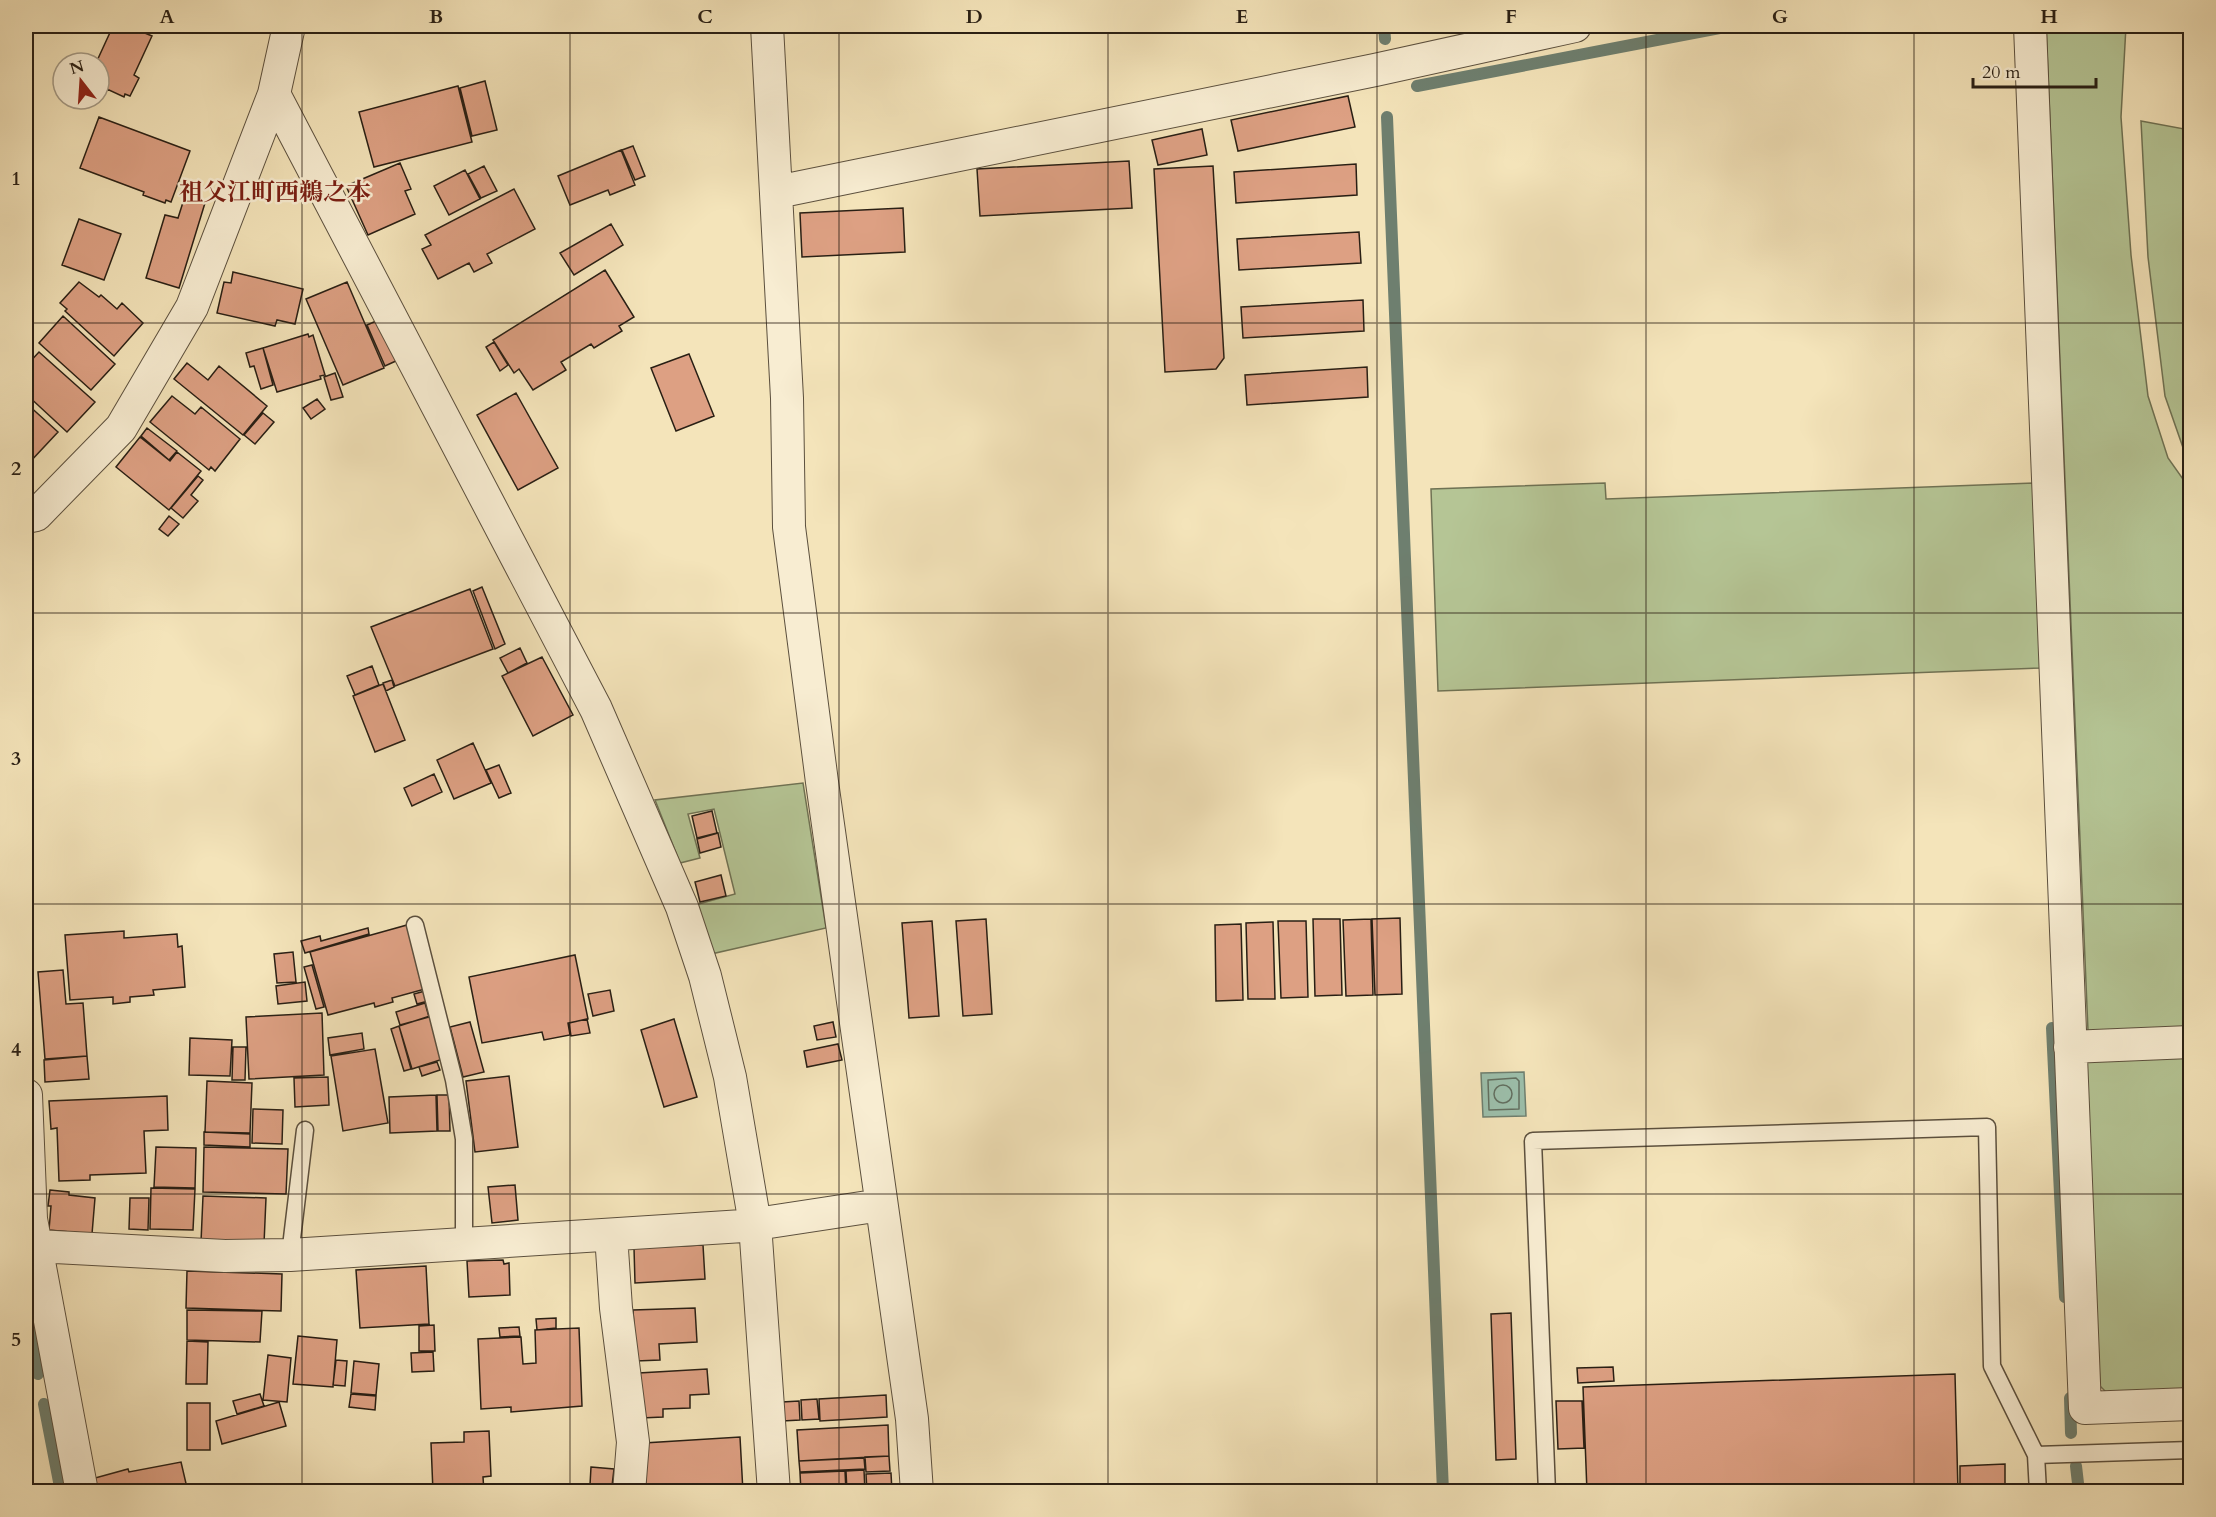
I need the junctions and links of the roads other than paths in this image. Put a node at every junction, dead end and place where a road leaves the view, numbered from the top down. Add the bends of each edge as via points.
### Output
1 (289, 26) edge
2 (767, 26) edge
3 (1575, 26) edge
4 (2030, 26) edge
5 (274, 94) junction
6 (777, 192) junction
7 (26, 517) edge
8 (415, 925) dead end
9 (2190, 1042) edge
10 (2070, 1047) junction
11 (26, 1095) edge
12 (305, 1130) dead end
13 (881, 1205) junction
14 (755, 1224) junction
15 (610, 1235) junction
16 (465, 1245) junction
17 (36, 1246) junction
18 (290, 1255) junction
19 (2190, 1404) edge
20 (2190, 1450) edge
21 (2036, 1455) junction
22 (82, 1491) edge
23 (628, 1491) edge
24 (774, 1491) edge
25 (917, 1491) edge
26 (1546, 1491) edge
27 (2038, 1491) edge

1 - 5 street
2 - 6 street
3 - 6 street
4 - 10 street
5 - 7 street via 192,307 127,418 36,515
5 - 14 street via 596,709 682,907 705,976 730,1077
6 - 13 street via 789,527
8 - 16 lane via 462,1127
9 - 10 street
10 - 19 street via 2085,1408
11 - 17 street via 31,1219
12 - 18 lane
13 - 14 street
13 - 25 street via 912,1419
14 - 15 street
14 - 24 street
15 - 16 street
15 - 23 street via 633,1442
16 - 18 street
17 - 18 street via 225,1256
17 - 22 street
20 - 21 lane
21 - 26 lane via 1992,1366 1987,1127 1533,1141
21 - 27 lane

